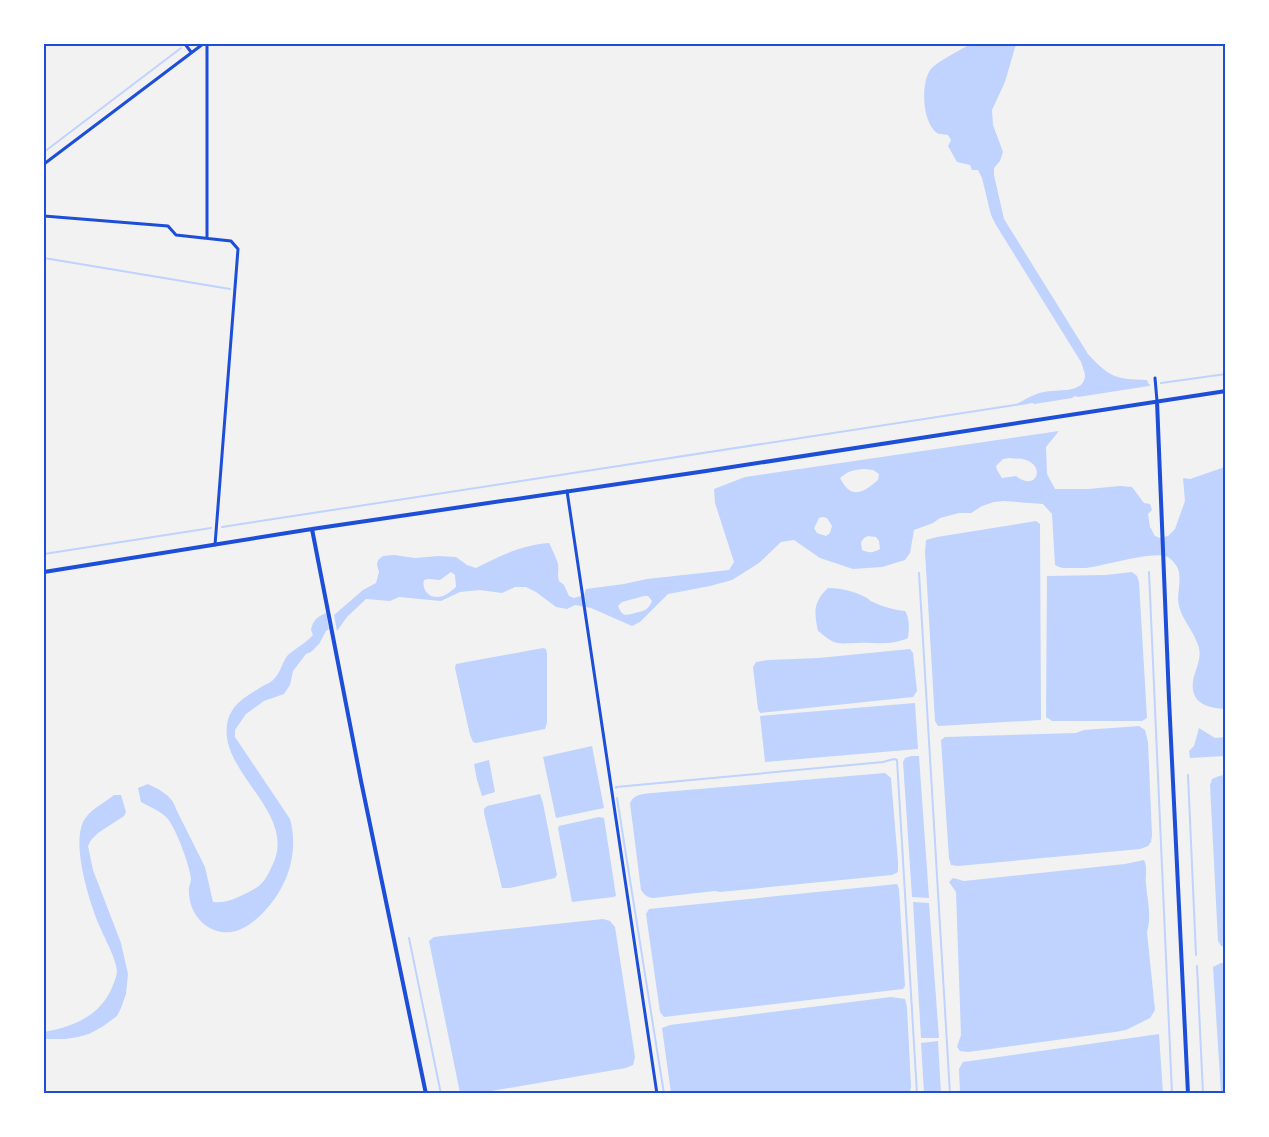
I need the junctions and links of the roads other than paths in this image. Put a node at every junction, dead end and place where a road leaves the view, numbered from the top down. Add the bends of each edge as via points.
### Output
1 (185, 44) edge
2 (205, 44) edge
3 (191, 52) junction
4 (44, 164) edge
5 (44, 216) edge
6 (207, 238) junction
7 (1155, 378) dead end
8 (1226, 391) edge
9 (1157, 401) junction
10 (567, 491) junction
11 (312, 529) junction
12 (215, 545) junction
13 (44, 572) edge
14 (426, 1094) edge
15 (657, 1094) edge
16 (1188, 1094) edge

1 - 3 street
2 - 3 street
2 - 6 street
3 - 4 street
5 - 6 street via 168,226 177,235
6 - 12 street via 231,241 238,249
7 - 9 street
8 - 9 street
9 - 10 street
9 - 16 street
10 - 11 street
10 - 15 street
11 - 12 street
11 - 14 street
12 - 13 street

